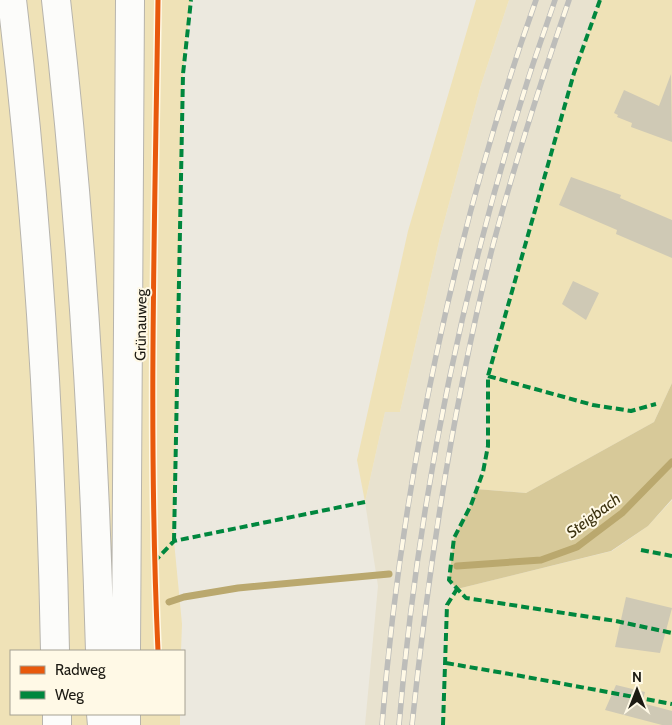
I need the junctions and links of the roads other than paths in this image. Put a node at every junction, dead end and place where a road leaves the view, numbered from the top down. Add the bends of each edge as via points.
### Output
1 (12, 0) edge
2 (56, 0) edge
3 (130, 0) edge
4 (55, 650) edge
5 (100, 650) edge
6 (126, 650) edge

1 - 4 highway via 41,305
2 - 5 highway via 81,252
3 - 6 highway

